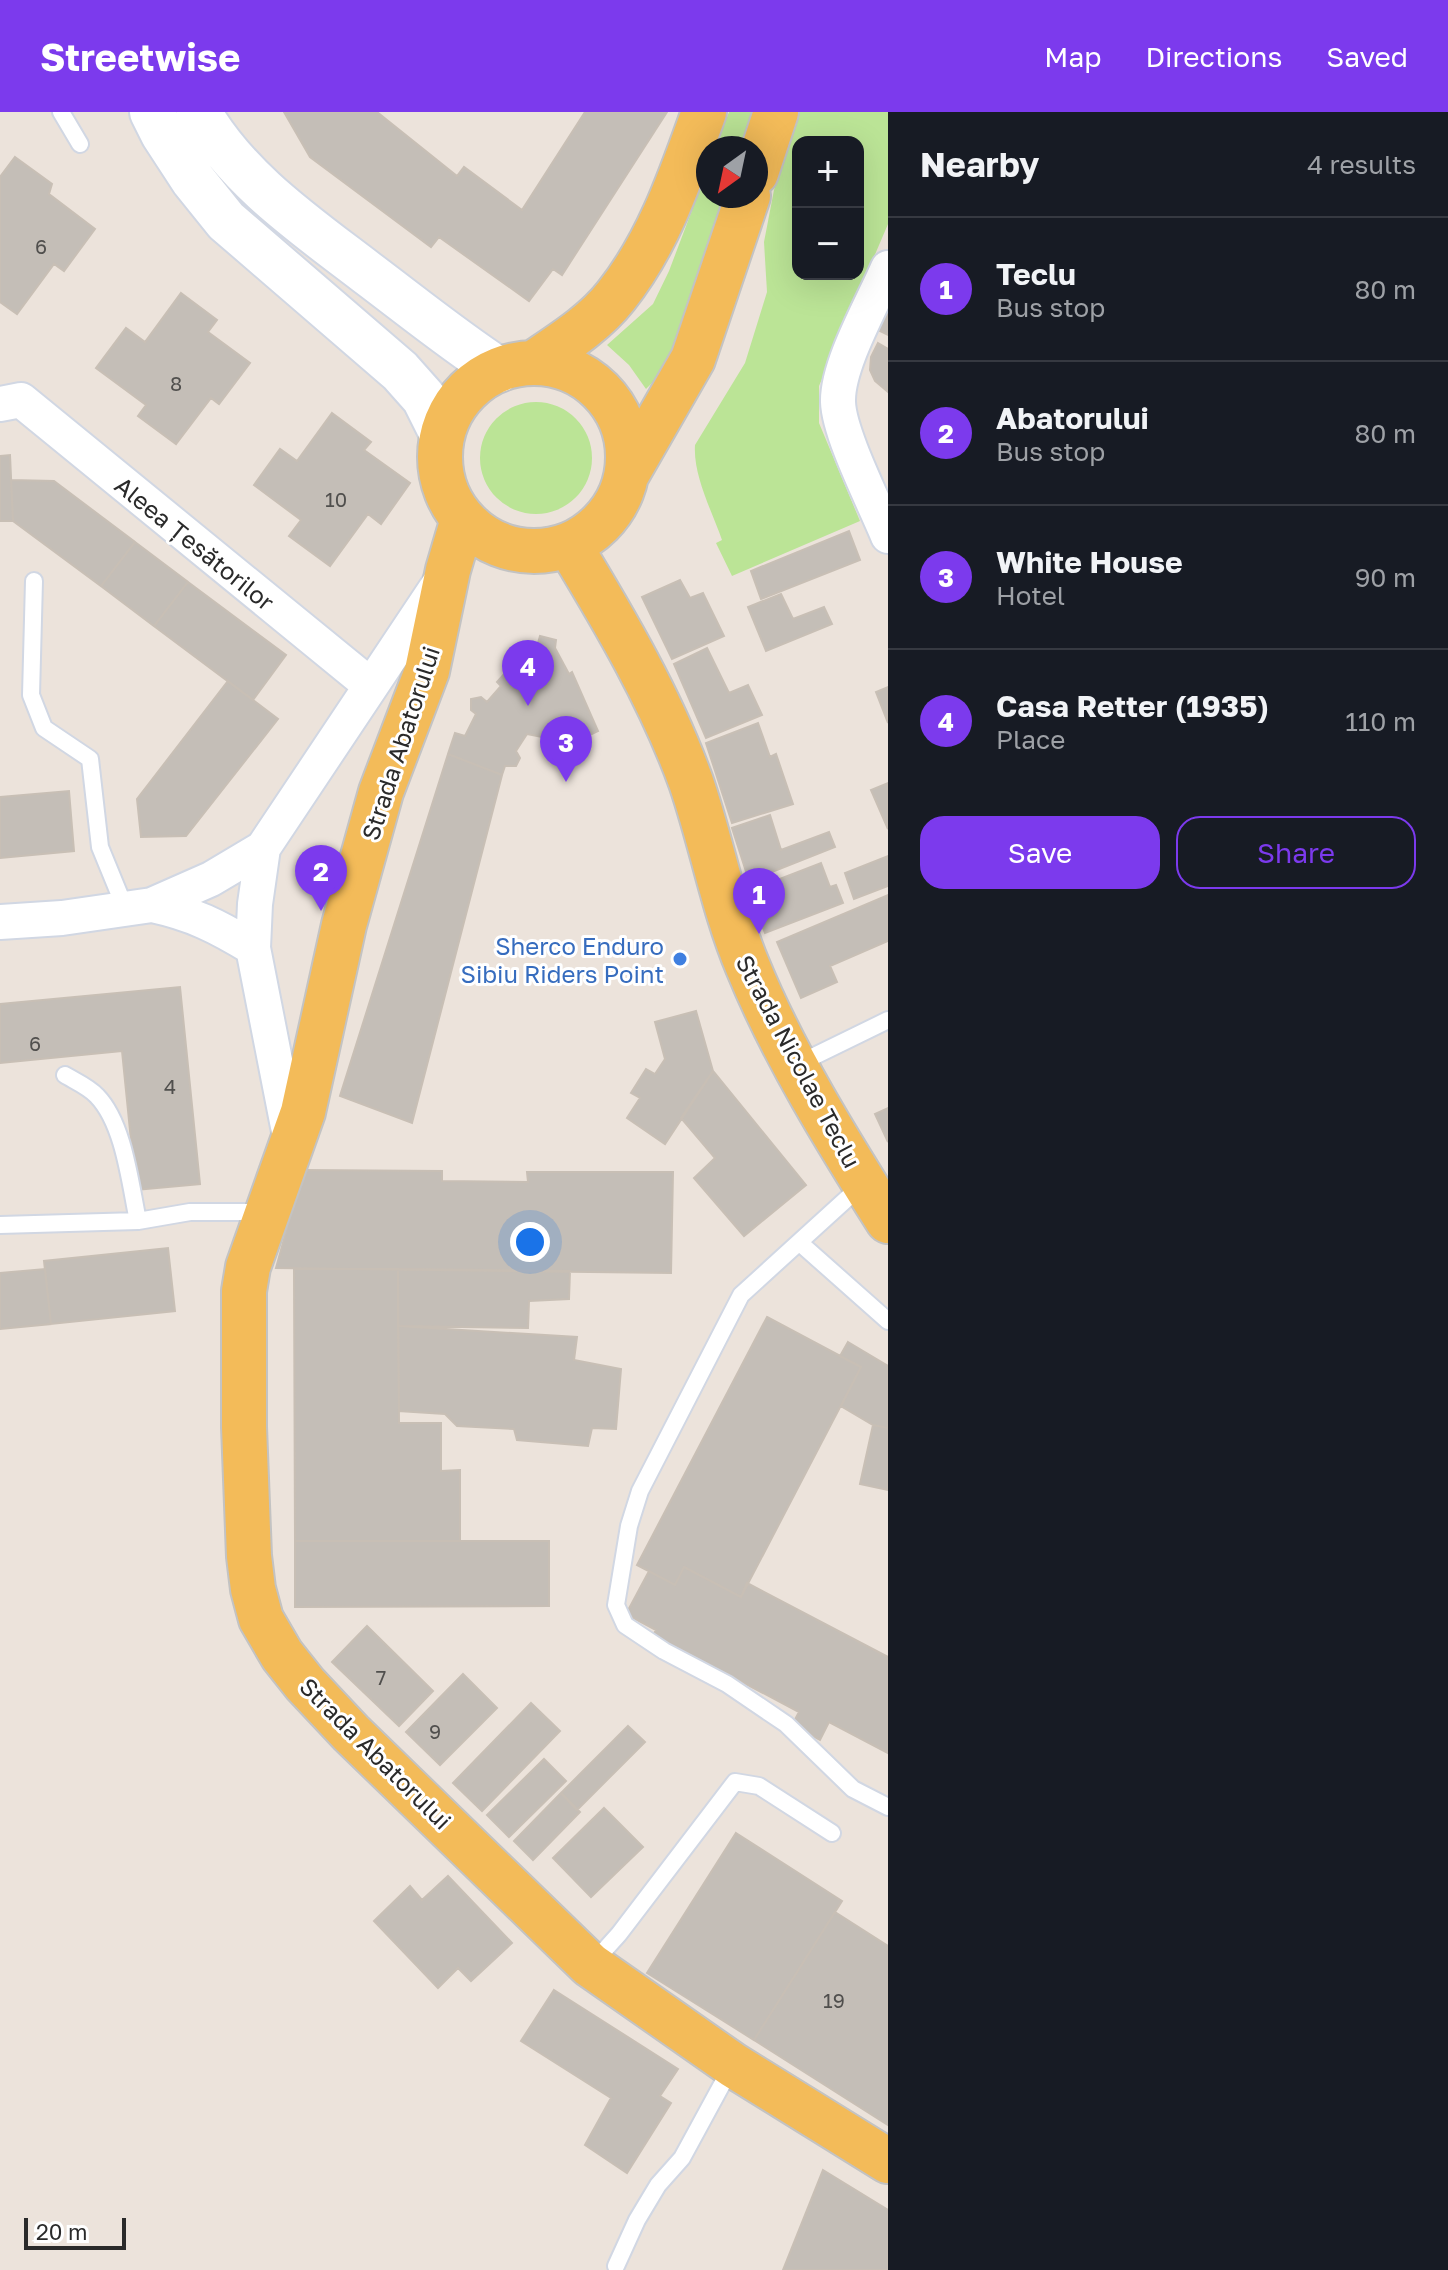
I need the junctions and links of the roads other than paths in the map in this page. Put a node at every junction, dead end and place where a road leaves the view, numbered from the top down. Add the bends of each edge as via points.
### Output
1 (61, 112) edge
2 (152, 112) edge
3 (199, 112) edge
4 (704, 112) edge
5 (776, 112) edge
6 (768, 136) edge
7 (80, 144) dead end
8 (744, 208) edge
9 (888, 268) edge
10 (517, 366) junction
11 (7, 396) edge
12 (442, 434) junction
13 (627, 474) junction
14 (463, 519) junction
15 (888, 536) edge
16 (569, 545) junction
17 (448, 570) junction
18 (34, 581) dead end
19 (370, 685) junction
20 (263, 848) junction
21 (138, 907) junction
22 (0, 922) edge
23 (253, 948) junction
24 (888, 1020) edge
25 (796, 1065) junction
26 (65, 1075) dead end
27 (292, 1148) junction
28 (879, 1201) edge
29 (267, 1212) junction
30 (138, 1221) junction
31 (0, 1225) edge
32 (800, 1243) junction
33 (888, 1321) edge
34 (888, 1807) edge
35 (832, 1833) dead end
36 (590, 1965) junction
37 (733, 2065) junction
38 (888, 2161) edge
39 (616, 2266) dead end

1 - 7 lane
2 - 12 street via 193,180 226,221 400,371 424,398
3 - 10 street via 236,162 292,215 465,348
4 - 10 main road via 677,188 615,298 579,331
5 - 6 main road
8 - 13 main road via 693,359
9 - 15 street via 841,374 838,402
10 - 12 main road via 474,384 454,407
10 - 13 main road via 567,369 595,385 620,421 627,441
11 - 19 street, Aleea Țesătorilor
12 - 14 main road via 440,464 447,493
13 - 16 main road via 616,504 596,528
14 - 16 main road via 485,538 512,549 541,551
14 - 17 main road, Strada Abatorului
16 - 25 main road, Strada Nicolae Teclu via 619,628 673,738 737,941
17 - 19 street, Strada Abatorului
17 - 27 main road, Strada Abatorului via 427,671 381,792 344,925
18 - 21 lane via 31,695 44,728 90,759 100,847
19 - 20 street, Strada Abatorului
20 - 21 street, Strada Abatorului via 211,879
20 - 23 street, Strada Abatorului
21 - 22 street, Strada Abatorului
21 - 23 street via 188,913
23 - 27 street, Strada Abatorului
24 - 25 lane
25 - 28 main road, Strada Nicolae Teclu
26 - 30 lane via 96,1095 113,1120
27 - 29 main road, Strada Abatorului
28 - 32 lane
29 - 30 lane via 190,1212
29 - 36 main road, Strada Abatorului via 244,1291 249,1556 261,1619 282,1655 351,1733
30 - 31 lane
32 - 33 lane
32 - 34 lane via 741,1295 640,1491 616,1605 625,1625 786,1724 853,1789
35 - 36 lane via 759,1786 735,1782
36 - 37 main road, Strada Abatorului
37 - 38 main road, Strada Abatorului
37 - 39 lane via 682,2158 637,2220

